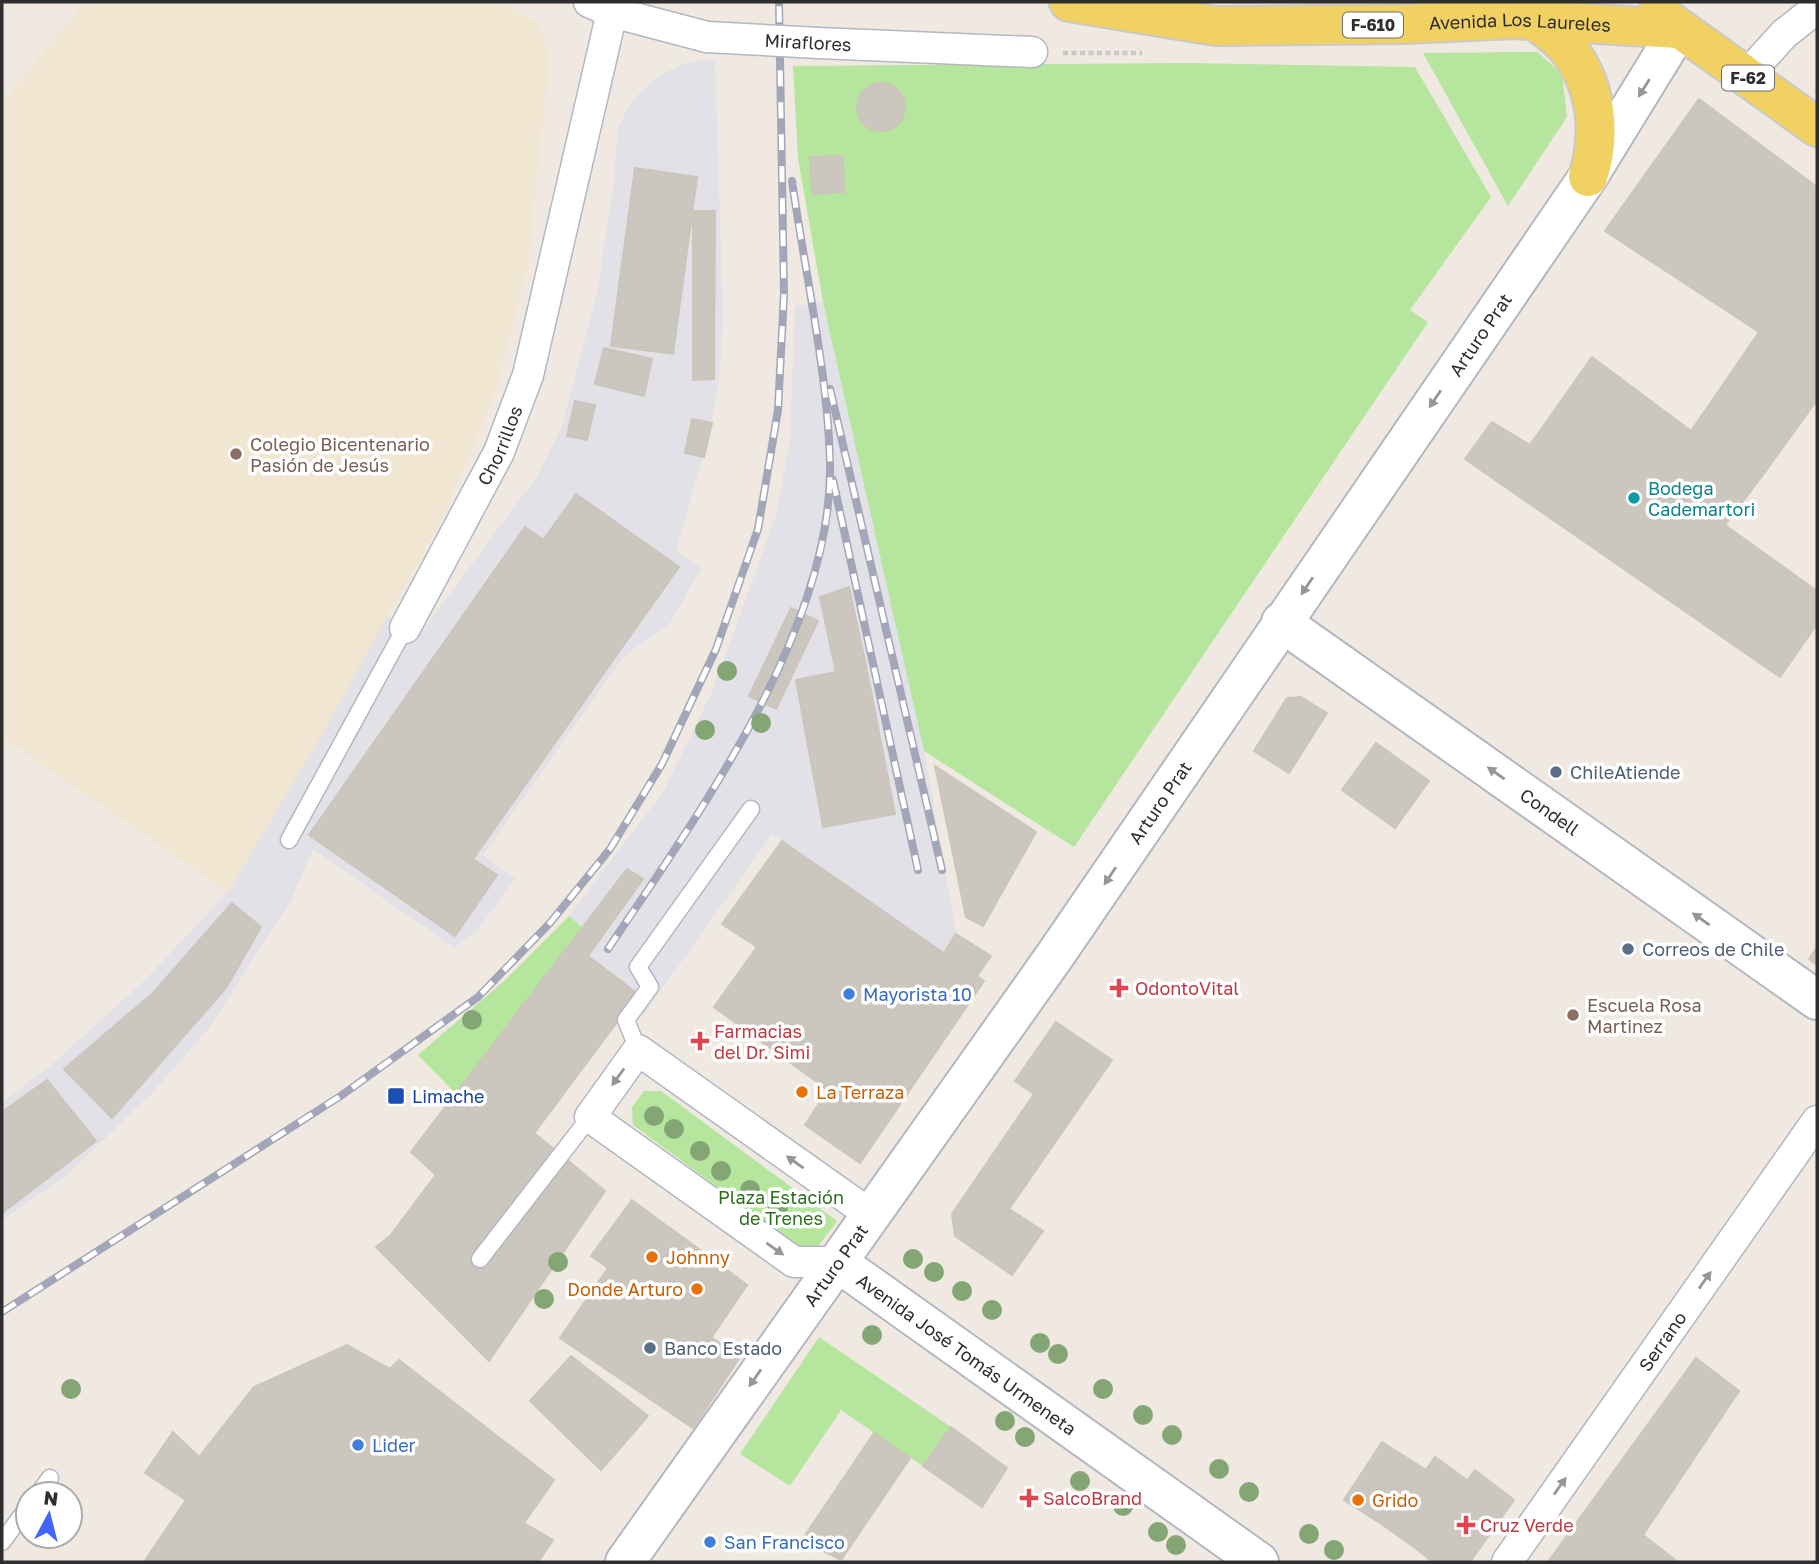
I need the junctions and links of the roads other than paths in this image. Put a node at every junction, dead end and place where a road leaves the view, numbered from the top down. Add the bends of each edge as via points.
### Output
1 (1069, 2) edge
2 (600, 7) edge
3 (1817, 8) edge
4 (1667, 13) edge
5 (1531, 14) edge
6 (1032, 52) dead end
7 (1746, 76) junction
8 (1817, 127) edge
9 (1588, 177) junction
10 (1282, 622) junction
11 (405, 628) joint
12 (751, 809) dead end
13 (289, 840) dead end
14 (1817, 1000) edge
15 (638, 1049) junction
16 (590, 1117) junction
17 (1817, 1121) edge
18 (871, 1215) junction
19 (480, 1259) dead end
20 (837, 1262) junction
21 (14, 1526) edge
22 (2, 1542) edge
23 (625, 1562) edge
24 (1259, 1562) edge
25 (1507, 1562) edge

1 - 5 main road, Avenida Los Laureles / F-610 via 1216,26
2 - 6 street, Miraflores, bridge via 707,37
2 - 11 street, Chorrillos via 528,375 499,452
3 - 7 street via 1784,34
4 - 5 main road, Avenida Los Laureles / F-610
4 - 7 main road, F-62
4 -> 9 street, Arturo Prat
5 - 9 main road via 1568,48 1585,76 1595,119 1594,160
7 - 8 main road, F-62
9 -> 10 street, Arturo Prat
14 -> 10 street, Condell
10 -> 18 street, Arturo Prat via 1055,957
11 - 13 lane, Chorrillos
12 - 15 lane via 638,967 650,987 626,1020
15 -> 16 street
18 -> 15 street
16 - 19 lane
16 -> 20 street, Avenida José Tomás Urmeneta via 794,1262
25 -> 17 street, Serrano
18 - 20 street, Arturo Prat
20 -> 23 street, Arturo Prat
20 - 24 street, Avenida José Tomás Urmeneta
21 - 22 lane

